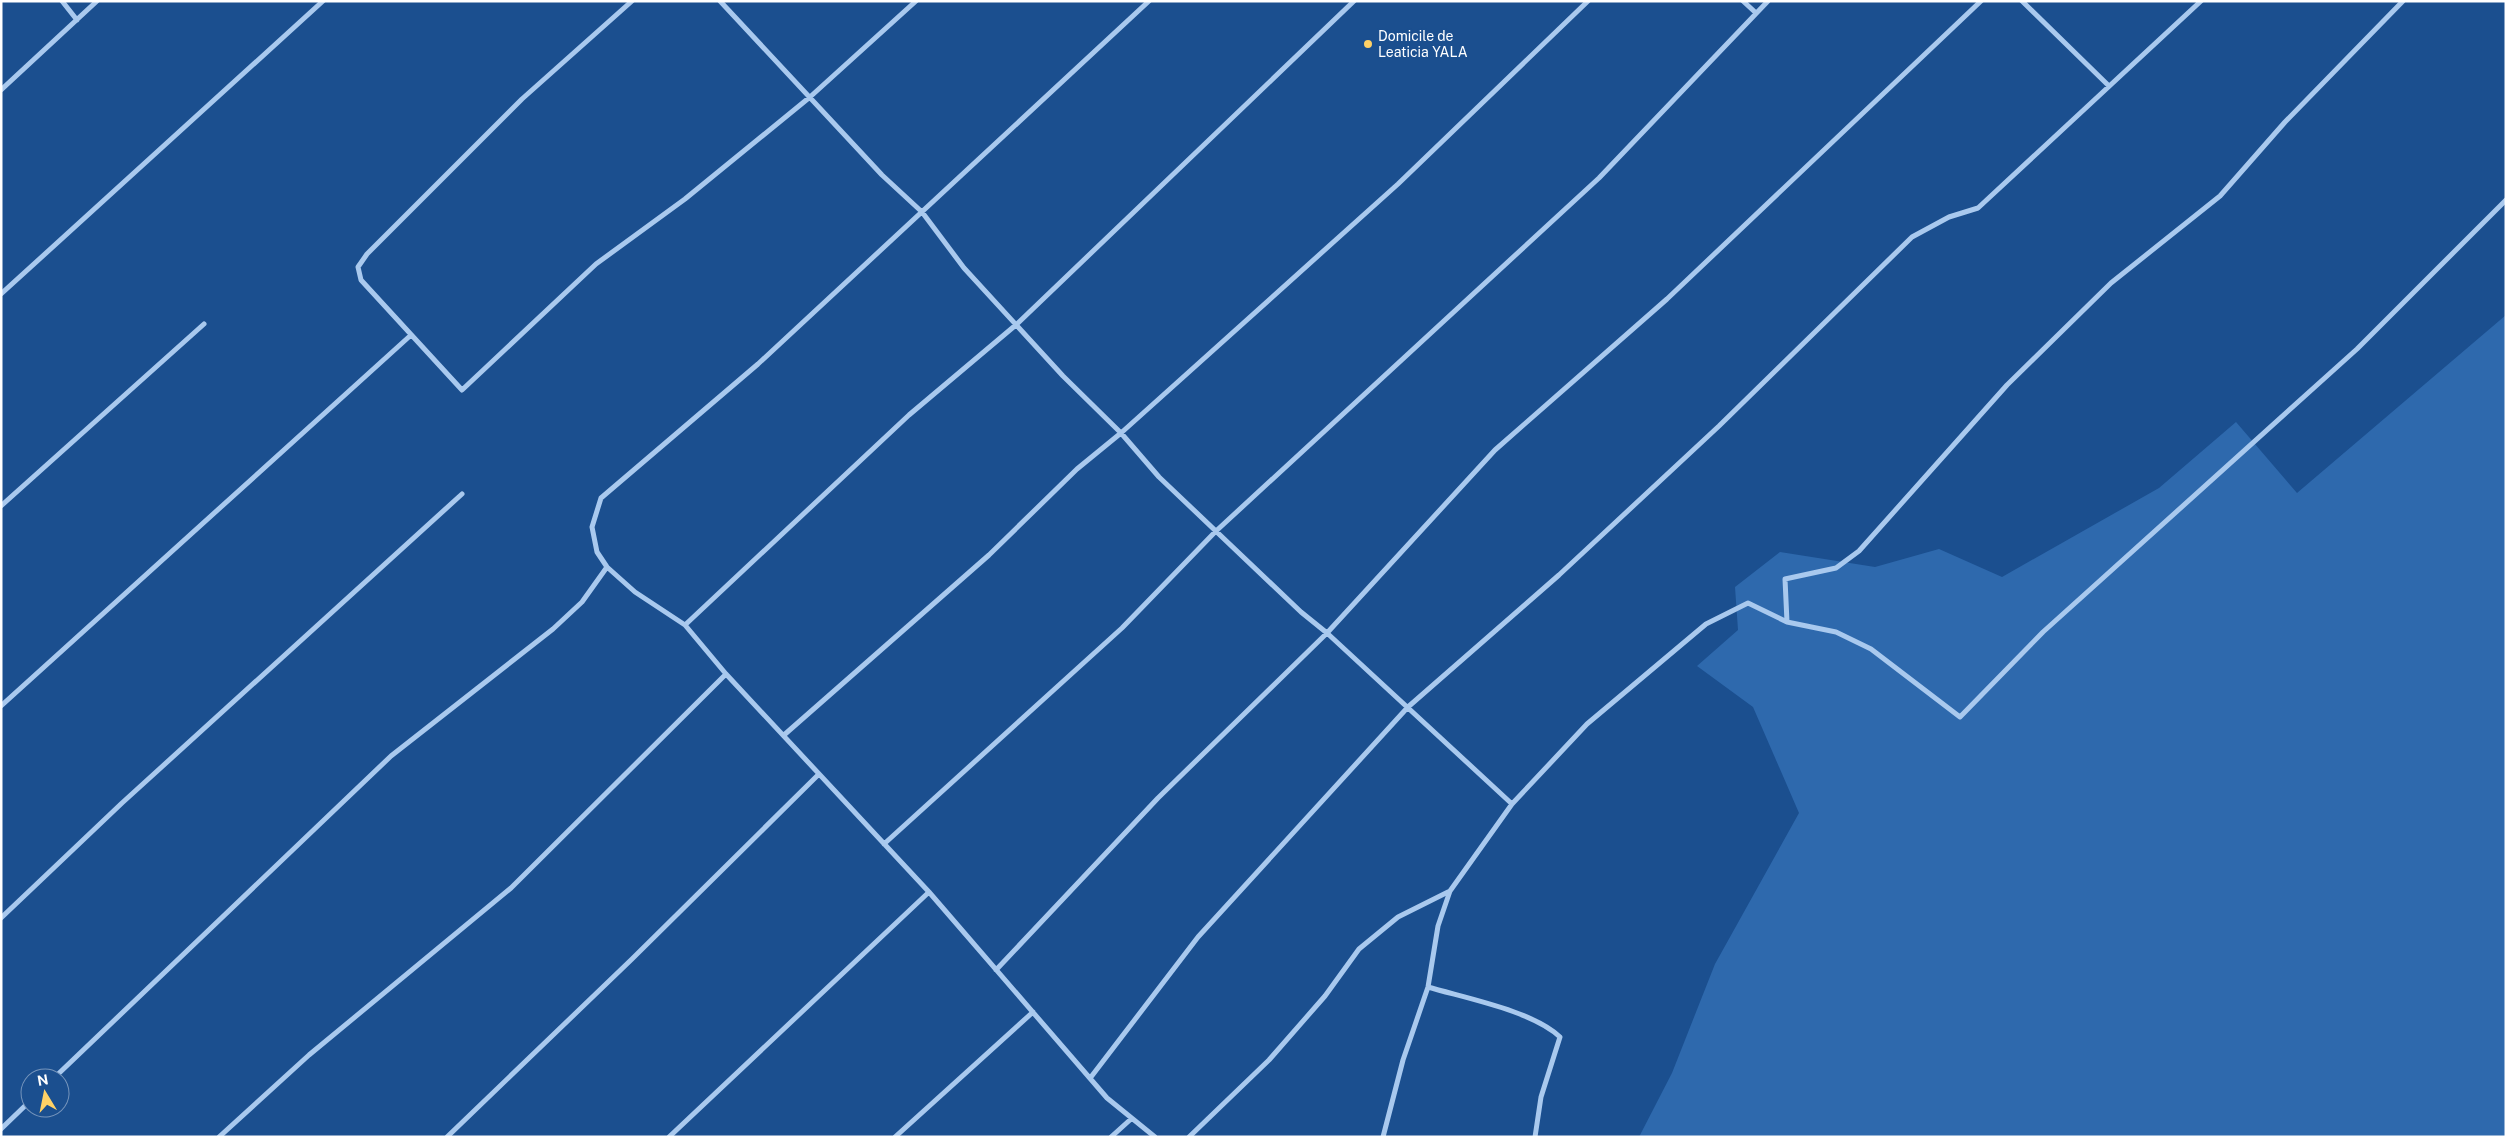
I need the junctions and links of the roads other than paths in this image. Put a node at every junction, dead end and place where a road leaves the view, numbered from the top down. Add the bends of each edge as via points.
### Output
1 (62, 1) edge
2 (97, 1) edge
3 (323, 1) edge
4 (632, 1) edge
5 (720, 1) edge
6 (916, 1) edge
7 (1149, 1) edge
8 (1354, 1) edge
9 (1588, 1) edge
10 (1743, 1) edge
11 (1768, 1) edge
12 (1981, 1) edge
13 (2022, 1) edge
14 (2201, 1) edge
15 (2404, 1) edge
16 (1756, 13) junction
17 (77, 20) junction
18 (2109, 86) junction
19 (1, 90) edge
20 (810, 97) junction
21 (2506, 200) edge
22 (922, 212) junction
23 (1, 294) edge
24 (204, 324) dead end
25 (1017, 324) junction
26 (411, 335) junction
27 (1121, 433) junction
28 (462, 494) dead end
29 (1, 506) edge
30 (1215, 532) junction
31 (607, 567) junction
32 (1787, 622) junction
33 (685, 625) junction
34 (1327, 633) junction
35 (726, 674) junction
36 (1, 706) edge
37 (1408, 707) junction
38 (784, 735) junction
39 (819, 774) junction
40 (1512, 804) junction
41 (884, 844) junction
42 (1450, 891) junction
43 (929, 892) junction
44 (1, 918) edge
45 (996, 970) junction
46 (1428, 987) junction
47 (1033, 1012) junction
48 (64, 1068) edge
49 (1091, 1078) junction
50 (20, 1111) edge
51 (1131, 1119) junction
52 (1, 1129) edge
53 (220, 1137) edge
54 (447, 1137) edge
55 (669, 1137) edge
56 (895, 1137) edge
57 (1111, 1137) edge
58 (1155, 1137) edge
59 (1188, 1137) edge
60 (1383, 1137) edge
61 (1535, 1137) edge

1 - 17 street
2 - 17 street
3 - 23 street
4 - 26 street via 522,99 367,254 358,267 361,280
5 - 20 street
6 - 20 street
7 - 22 street
8 - 25 street
9 - 27 street via 1398,184
10 - 16 street
11 - 16 street
12 - 34 street via 1667,299 1496,450
13 - 18 street
14 - 18 street
15 - 32 street via 2285,122 2220,196 2111,284 2007,385 1860,552 1836,568 1785,579
16 - 30 street via 1599,178
17 - 19 street
18 - 37 street via 1978,208 1949,217 1912,238 1719,426 1573,562
20 - 22 street via 882,175
20 - 26 street via 685,199 596,264 462,390
21 - 32 street via 2358,349 2043,632 1960,717 1870,649 1836,632
22 - 25 street via 964,268
22 - 31 street via 758,364 600,498 592,527 597,552
24 - 29 street
25 - 27 street
25 - 33 street via 908,415
26 - 36 street
27 - 30 street via 1159,477
27 - 38 street via 1077,469 908,628
28 - 44 street via 122,803
30 - 34 street
30 - 41 street via 1122,628
31 - 33 street via 635,592
31 - 48 street via 582,602 553,629 391,756
32 - 40 street via 1748,603 1706,624 1587,724
33 - 35 street
34 - 37 street
34 - 45 street via 1158,798
35 - 38 street
35 - 53 street via 511,888 309,1055
37 - 40 street
37 - 49 street via 1198,937
38 - 39 street
39 - 41 street
39 - 54 street
40 - 42 street
41 - 43 street
42 - 46 street via 1438,926
42 - 59 street via 1398,917 1359,949 1325,996 1269,1060
43 - 45 street
43 - 55 street
45 - 47 street
46 - 60 street via 1403,1060
46 - 61 street via 1533,1020 1551,1028 1560,1037 1541,1097
47 - 49 street
47 - 56 street
49 - 51 street via 1107,1098
50 - 52 street
51 - 57 street
51 - 58 street

